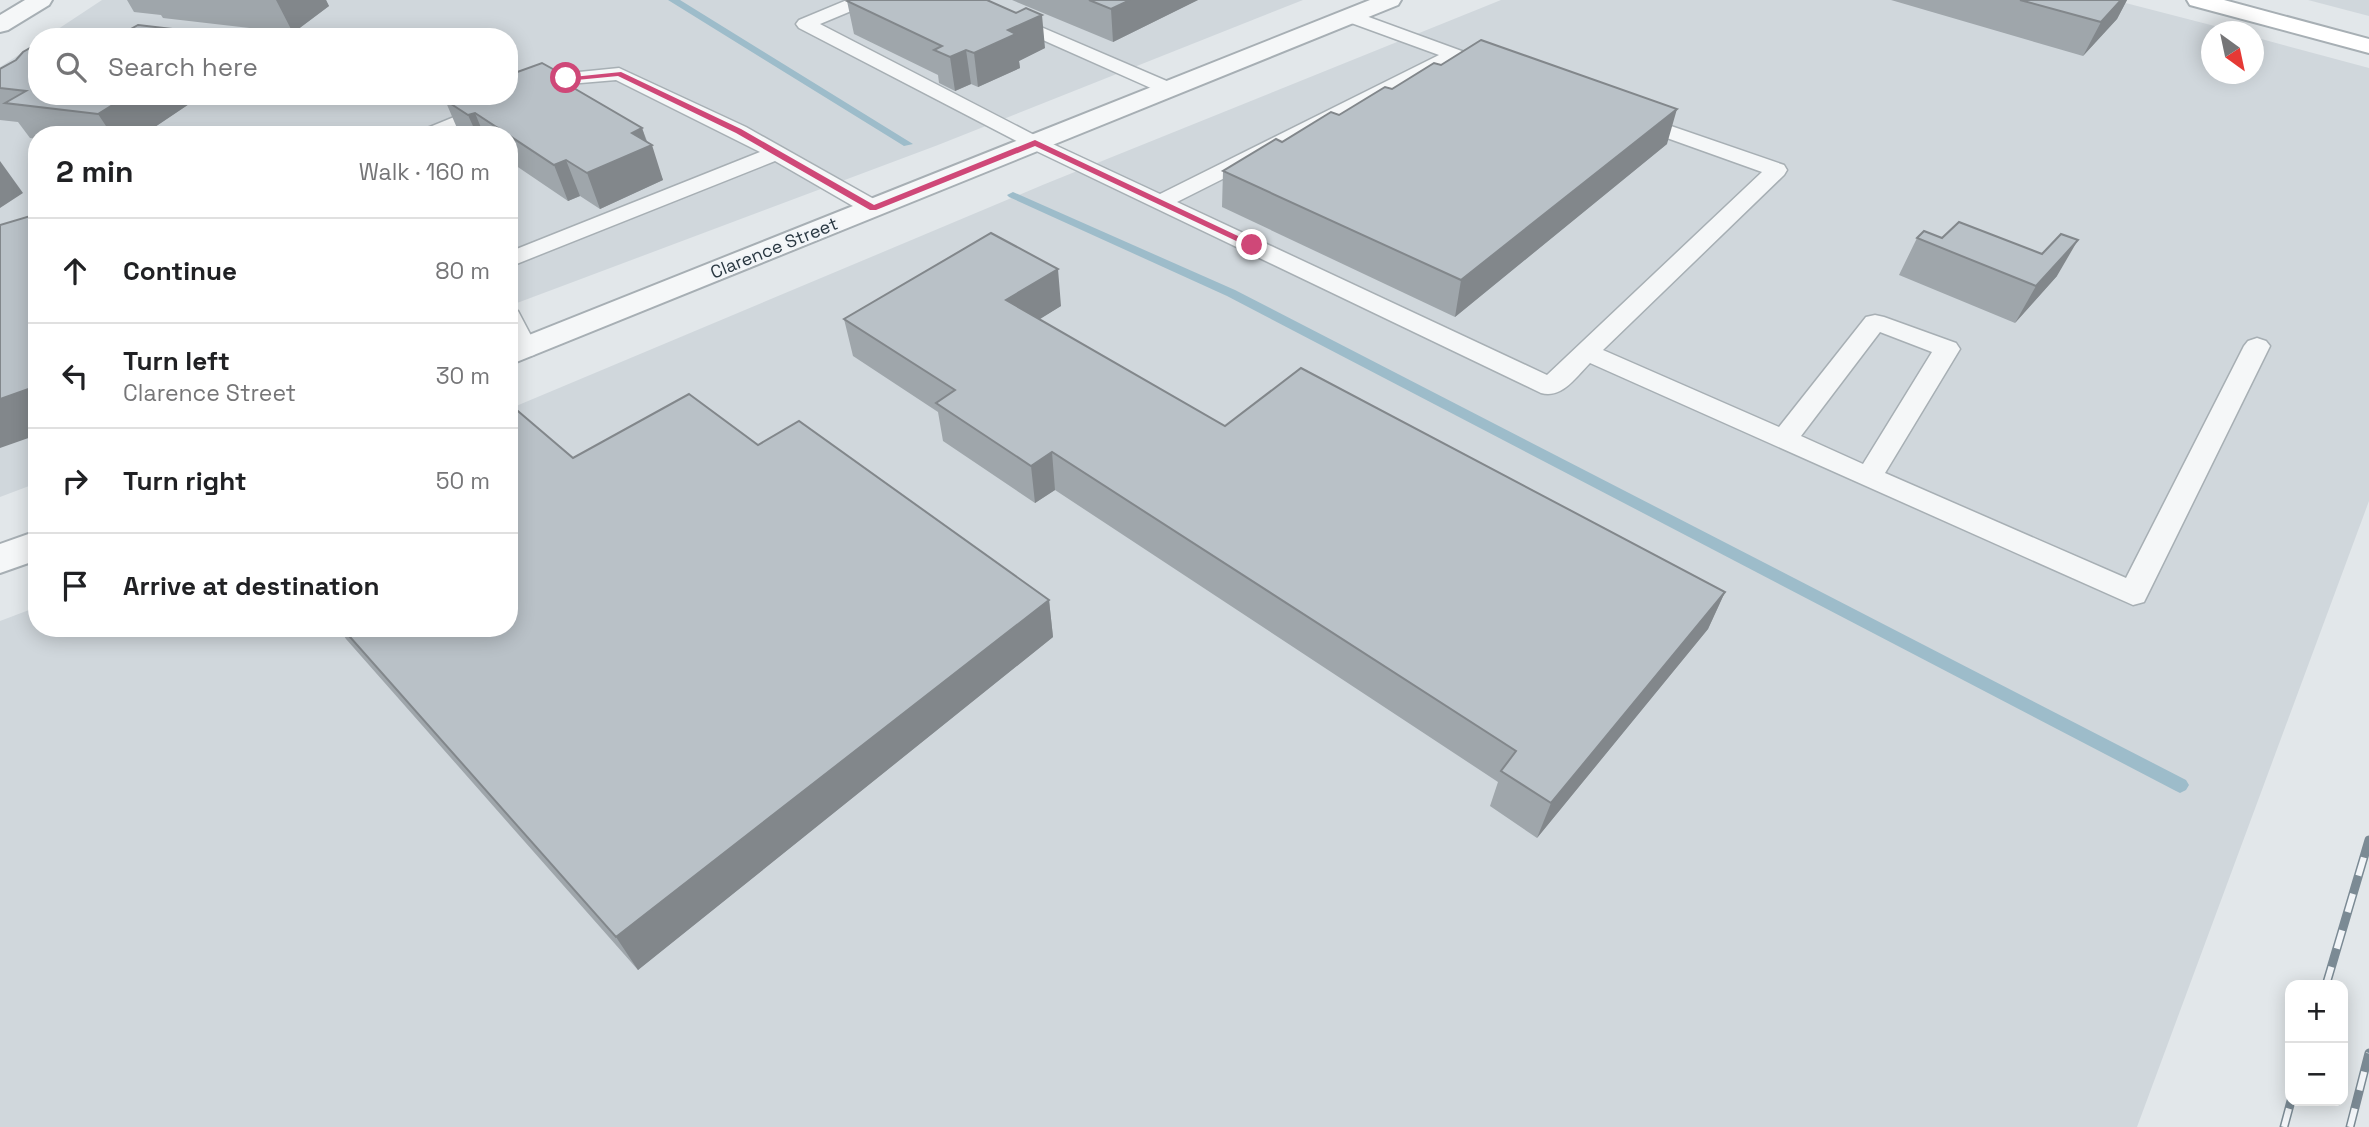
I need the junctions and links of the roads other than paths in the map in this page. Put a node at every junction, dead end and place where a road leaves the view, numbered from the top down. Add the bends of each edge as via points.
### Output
1 (41, 0) edge
2 (862, 0) edge
3 (2198, 0) edge
4 (1385, 1) edge
5 (991, 10) edge
6 (1349, 16) junction
7 (5, 19) edge
8 (2369, 46) edge
9 (1454, 54) junction
10 (1519, 78) edge
11 (1169, 89) junction
12 (518, 98) edge
13 (500, 105) edge
14 (1609, 110) edge
15 (449, 126) edge
16 (1035, 143) junction
17 (776, 153) junction
18 (1160, 202) junction
19 (873, 208) junction
20 (518, 256) edge
21 (2257, 346) dead end
22 (518, 352) edge
23 (1586, 352) junction
24 (1784, 439) junction
25 (1869, 477) junction
26 (28, 548) edge
27 (0, 559) edge

1 - 7 street
2 - 16 lane via 805,24
3 - 8 street
4 - 6 street, Clarence Street
5 - 11 lane
6 - 9 lane
6 - 11 street, Clarence Street
9 - 10 lane
9 - 18 lane
11 - 16 street, Clarence Street
12 - 17 lane via 566,78 619,74
13 - 15 lane
14 - 23 lane via 1776,170
16 - 18 lane
16 - 19 street, Clarence Street
17 - 19 lane
17 - 20 lane
18 - 23 lane via 1550,387
19 - 22 street, Clarence Street
21 - 25 lane via 2133,594
23 - 24 lane
24 - 25 lane
24 - 25 lane via 1875,323 1947,349
26 - 27 street

